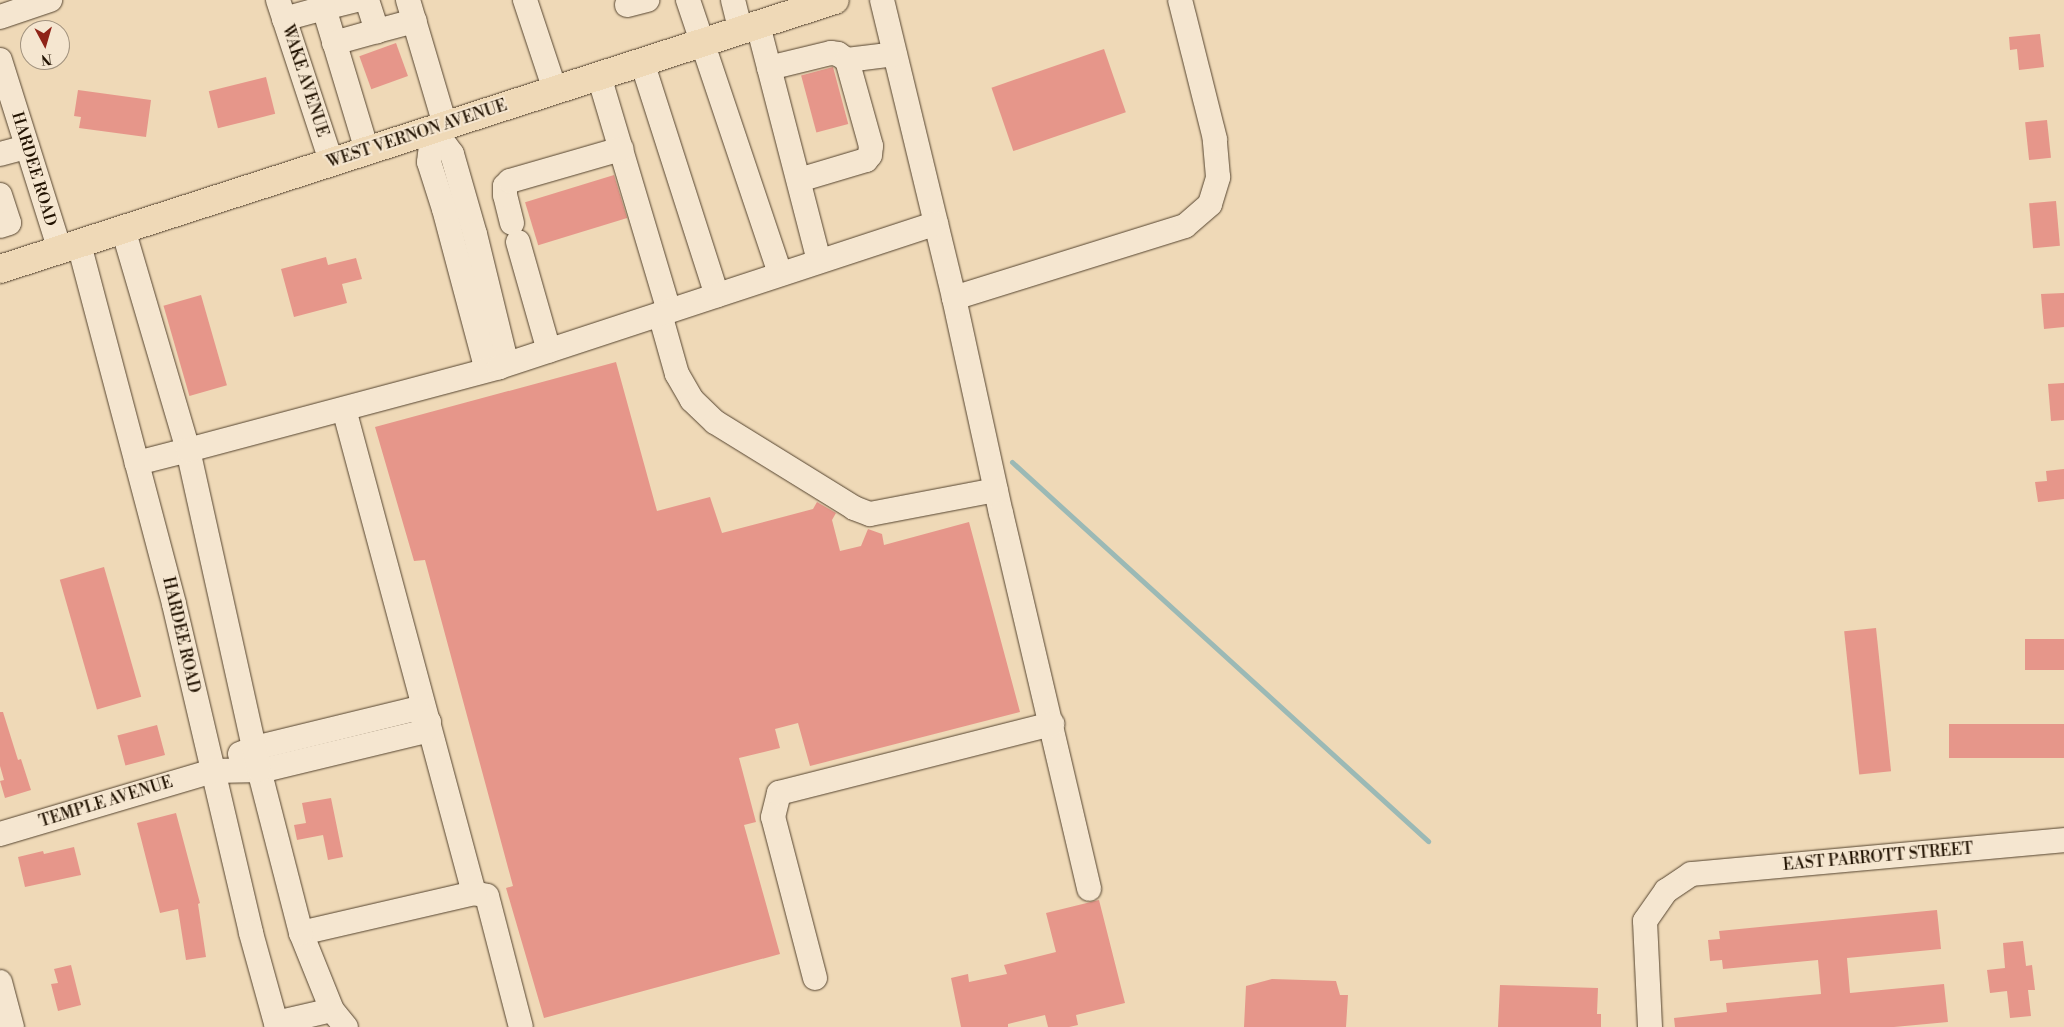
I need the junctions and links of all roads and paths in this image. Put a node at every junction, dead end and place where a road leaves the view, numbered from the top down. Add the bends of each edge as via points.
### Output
1 (50, 0) edge
2 (356, 0) edge
3 (367, 0) edge
4 (525, 0) edge
5 (688, 0) edge
6 (733, 0) edge
7 (835, 0) edge
8 (882, 0) edge
9 (1180, 0) edge
10 (324, 8) junction
11 (281, 9) edge
12 (411, 11) edge
13 (0, 16) edge
14 (750, 28) junction
15 (377, 31) junction
16 (334, 43) junction
17 (702, 43) junction
18 (895, 54) junction
19 (0, 60) edge
20 (847, 60) junction
21 (642, 62) junction
22 (770, 68) junction
23 (599, 76) junction
24 (555, 90) junction
25 (439, 126) junction
26 (27, 147) junction
27 (621, 149) junction
28 (367, 150) junction
29 (0, 154) edge
30 (331, 161) junction
31 (799, 180) junction
32 (0, 195) edge
33 (936, 223) junction
34 (0, 226) edge
35 (123, 229) junction
36 (69, 246) junction
37 (819, 261) junction
38 (0, 269) edge
39 (780, 274) junction
40 (717, 295) junction
41 (954, 298) junction
42 (664, 313) junction
43 (549, 351) junction
44 (499, 367) junction
45 (344, 410) junction
46 (188, 450) junction
47 (137, 463) junction
48 (996, 490) junction
49 (429, 722) junction
50 (1052, 724) junction
51 (257, 759) junction
52 (213, 771) junction
53 (0, 834) edge
54 (2064, 840) edge
55 (1089, 889) dead end
56 (474, 893) junction
57 (301, 933) junction
58 (814, 978) dead end
59 (0, 982) edge
60 (339, 1018) edge
61 (276, 1025) edge
62 (12, 1027) edge
63 (521, 1027) edge
64 (1650, 1027) edge

1 - 13 street
2 - 10 street
3 - 15 street
4 - 24 street
5 - 17 street
6 - 14 street
7 - 14 main road, WEST VERNON AVENUE
8 - 18 street
9 - 41 street via 1215,139 1218,177 1210,204 1185,226
10 - 11 street
10 - 16 street
11 - 30 street, WAKE AVENUE
12 - 15 street
12 - 25 street
14 - 17 main road, WEST VERNON AVENUE
14 - 22 street
15 - 16 street
16 - 28 street
17 - 21 main road, WEST VERNON AVENUE
17 - 39 street
18 - 20 street
18 - 33 street
19 - 26 street, HARDEE ROAD
20 - 22 street via 831,53
20 - 31 street via 870,155 866,160
21 - 23 main road, WEST VERNON AVENUE
21 - 40 street
22 - 31 street
23 - 24 main road, WEST VERNON AVENUE
23 - 27 street
24 - 25 main road, WEST VERNON AVENUE
25 - 28 main road, WEST VERNON AVENUE
25 - 44 street via 430,162 485,363
26 - 29 street
26 - 36 street, HARDEE ROAD
27 - 42 street
27 - 43 street via 510,181 505,186
28 - 30 main road, WEST VERNON AVENUE
30 - 35 main road, WEST VERNON AVENUE
31 - 37 street
32 - 34 street via 9,223
33 - 37 street
33 - 41 street
35 - 36 main road, WEST VERNON AVENUE
35 - 46 street
36 - 38 main road, WEST VERNON AVENUE
36 - 47 street, HARDEE ROAD
37 - 39 street
39 - 40 street
40 - 42 street
41 - 48 street
42 - 43 street
42 - 48 street via 677,374 692,400 714,422 854,508 870,514
43 - 44 street
44 - 45 street
45 - 46 street
45 - 49 street
46 - 47 street
46 - 51 street
47 - 52 street, HARDEE ROAD
48 - 50 street
49 - 51 street, TEMPLE AVENUE via 422,732
49 - 56 street
50 - 55 street
50 - 58 street via 779,793 773,817
51 - 52 street, TEMPLE AVENUE
51 - 57 street
52 - 53 street, TEMPLE AVENUE
52 - 61 street, HARDEE ROAD
54 - 64 street, EAST PARROTT STREET via 1691,874 1666,891 1645,921
56 - 57 street
56 - 63 street via 487,896
57 - 60 street
59 - 62 street
60 - 61 street

